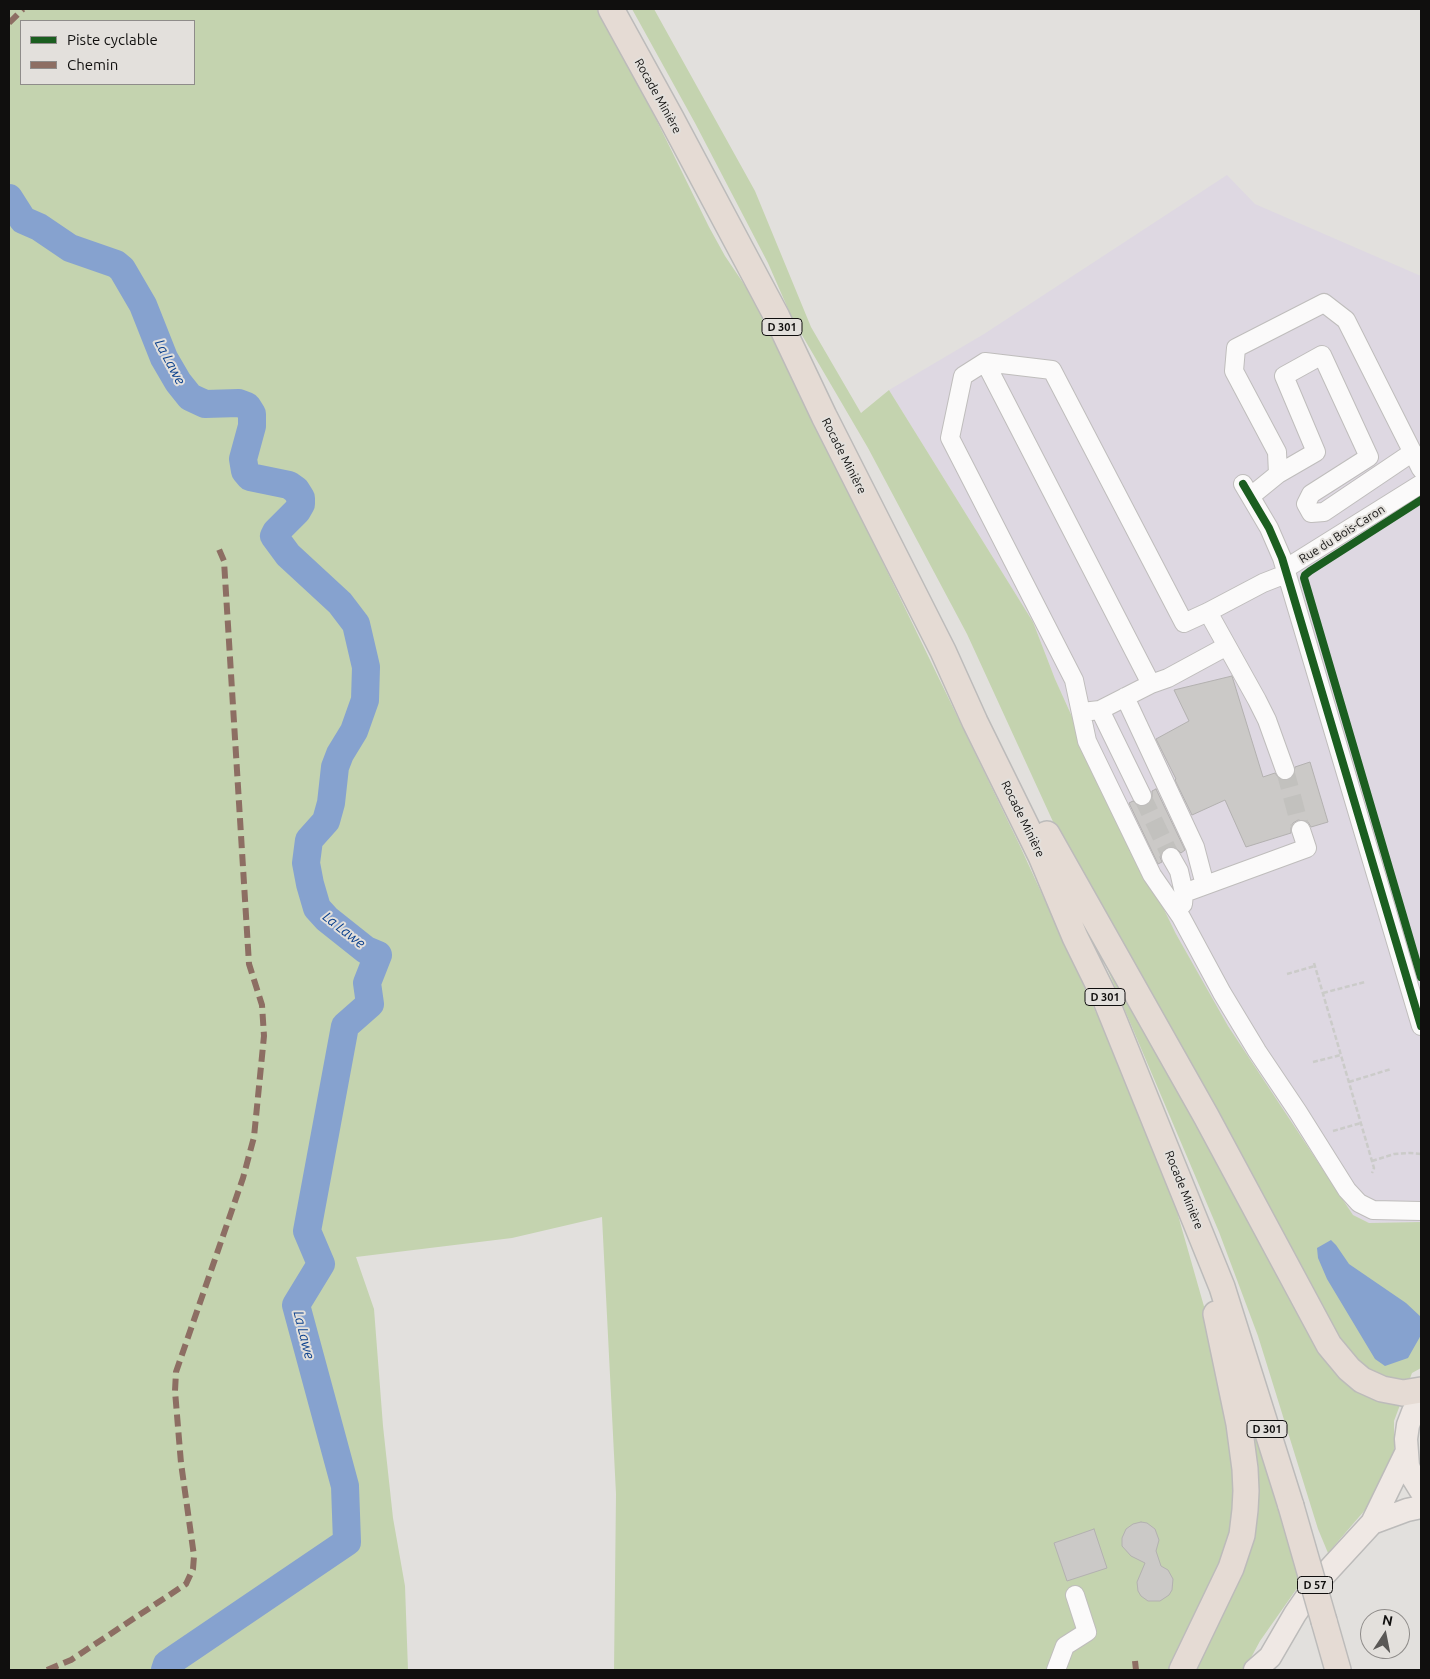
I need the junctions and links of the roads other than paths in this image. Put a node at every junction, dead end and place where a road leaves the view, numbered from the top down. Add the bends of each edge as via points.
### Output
1 (611, 9) edge
2 (985, 362) junction
3 (1412, 452) junction
4 (1421, 469) edge
5 (1278, 474) junction
6 (1421, 484) edge
7 (1286, 571) junction
8 (1208, 612) junction
9 (1228, 646) junction
10 (943, 651) junction
11 (1151, 684) junction
12 (1125, 697) junction
13 (1100, 710) junction
14 (1082, 712) junction
15 (1285, 770) tunnel mouth
16 (1142, 796) tunnel mouth
17 (1301, 830) tunnel mouth
18 (1171, 857) tunnel mouth
19 (1205, 885) junction
20 (1184, 893) junction
21 (1181, 917) junction
22 (1421, 1026) edge
23 (1421, 1211) edge
24 (1196, 1220) junction
25 (1421, 1390) edge
26 (1421, 1398) edge
27 (1406, 1453) junction
28 (1421, 1491) edge
29 (1421, 1507) edge
30 (1372, 1523) junction
31 (1075, 1595) dead end
32 (1264, 1666) edge
33 (1056, 1670) edge
34 (1182, 1670) edge
35 (1338, 1670) edge

1 - 10 highway, Rocade Minière / D 301 via 777,317
2 - 8 street, Rue du Bois-Caron via 1052,370 1184,623
2 - 11 street
2 - 14 street via 963,376 950,438 1074,680
3 - 4 street
3 - 5 street via 1346,320 1324,303 1236,348 1234,371 1277,452
3 - 5 street via 1324,512 1311,512 1306,504 1312,494 1369,457 1322,355 1284,376 1316,452
5 - 7 street via 1247,490 1275,542
6 - 7 street, Rue du Bois-Caron
7 - 8 street, Rue du Bois-Caron
7 - 22 street
8 - 9 street
9 - 11 street
9 - 15 street via 1266,720
10 - 24 highway, Rocade Minière / D 301 via 1041,856 1074,937 1106,998
10 - 25 highway via 1007,757 1329,1346 1362,1380 1382,1389 1403,1393
11 - 12 street
12 - 13 street
12 - 19 street via 1195,848
13 - 14 street
13 - 16 street
14 - 21 street via 1087,740 1152,875
17 - 19 street via 1307,848
18 - 20 street via 1179,871
19 - 20 street
20 - 21 street
21 - 23 street via 1252,1043 1347,1190 1359,1203 1373,1210
24 - 34 highway via 1239,1424 1246,1491 1242,1535 1231,1568
24 - 35 highway, Rocade Minière / D 301, bridge via 1244,1352
26 - 27 main road via 1408,1425
27 - 28 main road via 1413,1478
27 - 30 main road, D 57
29 - 30 main road, D 57
30 - 32 main road, D 57 via 1315,1585
31 - 33 street via 1087,1632 1065,1646

